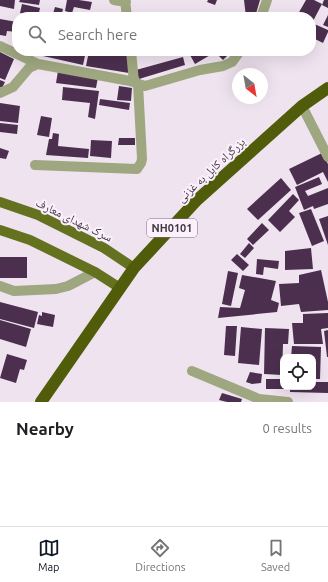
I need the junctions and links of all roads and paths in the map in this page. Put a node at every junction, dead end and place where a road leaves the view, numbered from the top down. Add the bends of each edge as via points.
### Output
1 (114, 0) edge
2 (267, 0) edge
3 (126, 1) edge
4 (127, 12) edge
5 (263, 12) edge
6 (0, 46) edge
7 (12, 52) edge
8 (21, 56) edge
9 (132, 56) edge
10 (236, 56) edge
11 (38, 64) junction
12 (136, 83) junction
13 (328, 88) edge
14 (0, 93) edge
15 (302, 106) junction
16 (328, 157) edge
17 (34, 165) dead end
18 (0, 202) edge
19 (0, 230) edge
20 (134, 268) junction
21 (95, 272) junction
22 (0, 286) edge
23 (120, 288) junction
24 (192, 371) dead end
25 (43, 399) edge
26 (288, 402) edge

1 - 3 street
2 - 5 street
3 - 4 street
6 - 7 street
8 - 11 street
9 - 12 street
10 - 12 street via 232,62 222,66 145,86
11 - 12 street
11 - 14 street via 29,68 13,87
12 - 17 street via 142,159 137,169
13 - 15 highway, بزرگراه کابل به غزنی / NH0101
15 - 16 street
15 - 20 highway, بزرگراه کابل به غزنی / NH0101 via 197,200
18 - 20 main road, سرک شهدای معارف via 38,215 104,248
19 - 21 main road via 30,240
20 - 23 highway, بزرگراه کابل به غزنی / NH0101
21 - 22 street via 68,286 56,289 14,291
21 - 23 main road
23 - 25 highway, بزرگراه کابل به غزنی / NH0101
24 - 26 street via 258,399

